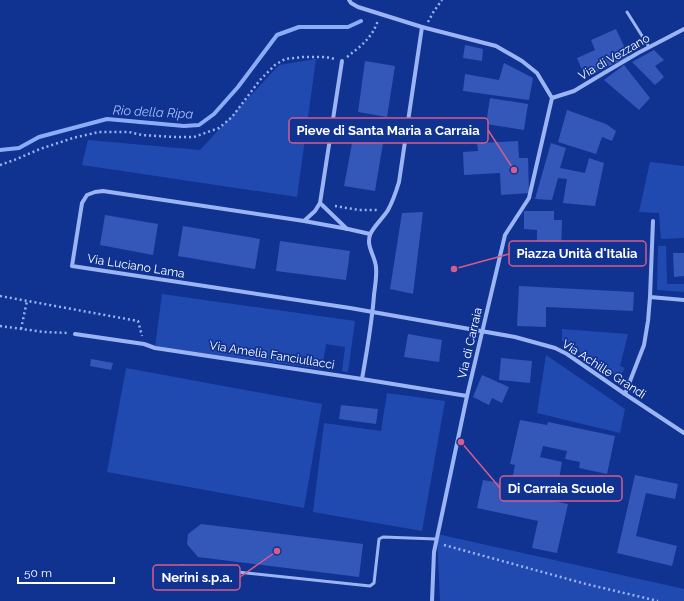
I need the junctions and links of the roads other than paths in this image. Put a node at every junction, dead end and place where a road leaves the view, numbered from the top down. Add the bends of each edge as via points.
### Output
1 (348, 0) edge
2 (627, 12) dead end
3 (423, 27) junction
4 (684, 29) edge
5 (649, 47) junction
6 (342, 61) road end
7 (552, 98) junction
8 (320, 203) junction
9 (304, 221) junction
10 (653, 221) dead end
11 (348, 229) junction
12 (370, 234) junction
13 (650, 297) junction
14 (684, 300) edge
15 (373, 313) junction
16 (482, 332) junction
17 (75, 334) road end
18 (362, 379) junction
19 (625, 394) junction
20 (467, 396) junction
21 (684, 433) edge
22 (436, 541) junction
23 (181, 566) dead end
24 (432, 601) edge

1 - 3 street via 358,8
2 - 5 lane
3 - 7 street via 496,46 537,73
3 - 12 street via 399,182 388,210
4 - 5 street, Via di Vezzano
5 - 7 street, Via di Vezzano via 574,91
6 - 8 street
7 - 16 street, Via di Carraia via 530,198 505,235
8 - 9 street via 315,212
8 - 11 street
9 - 11 street, Via Luciano Lama
9 - 15 street, Via Luciano Lama via 111,192 95,192 87,194 82,202 72,266
10 - 13 street
11 - 12 street, Via Luciano Lama
12 - 15 street via 369,242 376,267
13 - 14 street
13 - 19 street via 644,345
15 - 16 street, Via Luciano Lama
15 - 18 street
16 - 19 street, Via Achille Grandi via 515,337 555,348
16 - 20 street, Via di Carraia
17 - 18 street, Via Amelia Fanciullacci
18 - 20 street, Via Amelia Fanciullacci
19 - 21 street, Via Achille Grandi
20 - 22 street, Via di Carraia
22 - 23 lane via 383,537 379,539 374,584 370,586
22 - 24 street, Via di Carraia

